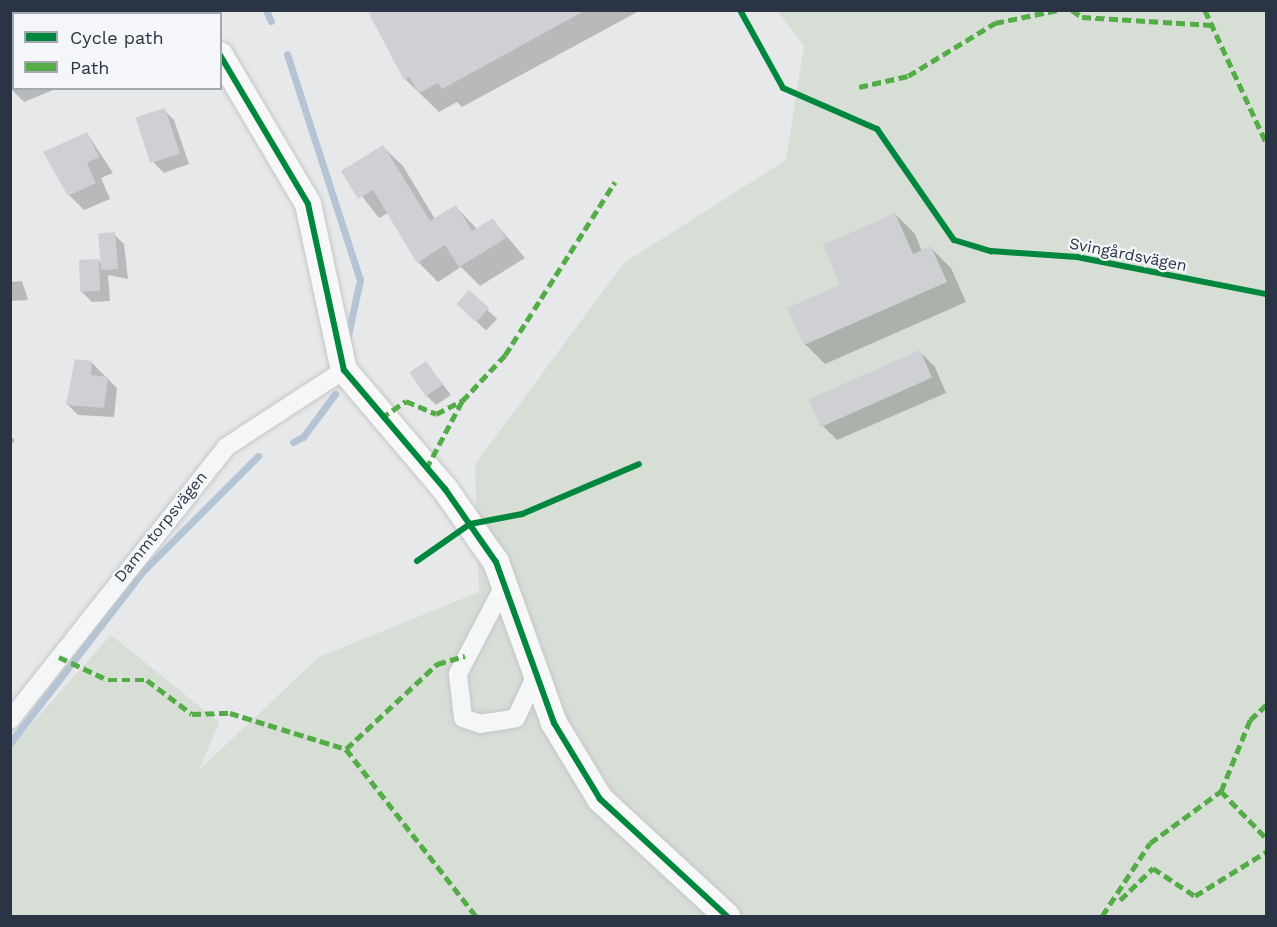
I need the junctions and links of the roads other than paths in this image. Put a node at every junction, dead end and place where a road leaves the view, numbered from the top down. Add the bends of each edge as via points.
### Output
1 (222, 58) edge
2 (344, 369) junction
3 (506, 582) junction
4 (537, 672) junction
5 (10, 720) edge
6 (727, 916) edge

1 - 2 street via 308,204
2 - 3 street via 445,489
2 - 5 street, Dammtorpsvägen via 226,447
3 - 4 street
3 - 4 street via 458,674 462,718 480,724 516,718
4 - 6 street via 554,723 600,799

